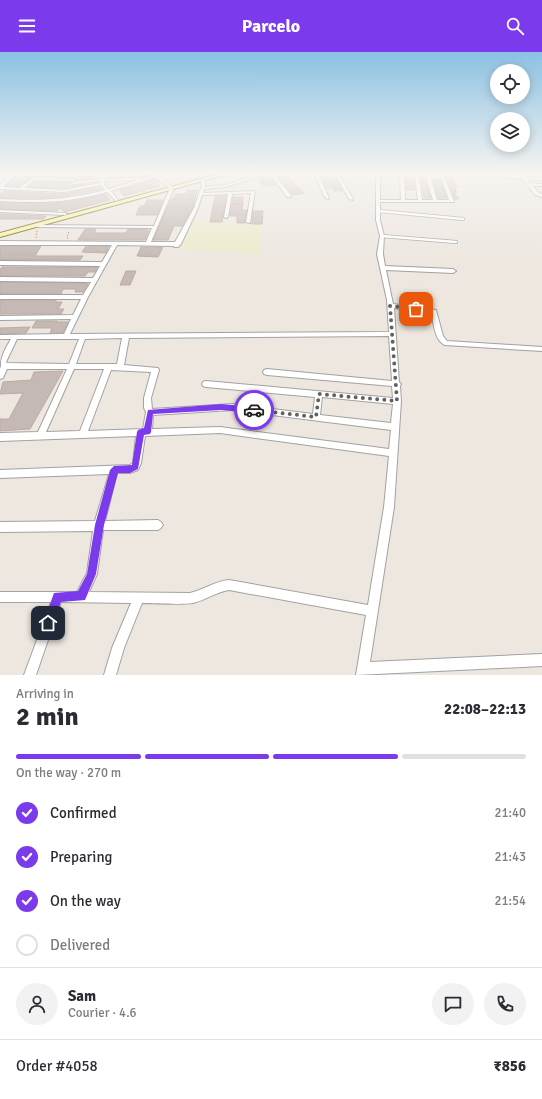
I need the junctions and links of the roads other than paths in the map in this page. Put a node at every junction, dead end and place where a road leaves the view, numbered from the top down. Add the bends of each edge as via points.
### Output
1 (105, 203) edge
2 (114, 203) edge
3 (165, 203) edge
4 (198, 203) edge
5 (228, 203) edge
6 (251, 203) edge
7 (380, 203) edge
8 (0, 211) edge
9 (379, 212) junction
10 (65, 214) junction
11 (226, 217) dead end
12 (463, 220) dead end
13 (248, 222) dead end
14 (32, 226) junction
15 (155, 227) junction
16 (0, 231) edge
17 (0, 235) edge
18 (382, 236) junction
19 (456, 242) dead end
20 (0, 243) edge
21 (115, 244) junction
22 (148, 244) junction
23 (0, 263) edge
24 (103, 264) junction
25 (383, 268) junction
26 (453, 271) dead end
27 (0, 279) edge
28 (94, 280) junction
29 (0, 297) edge
30 (85, 297) junction
31 (390, 306) junction
32 (0, 318) edge
33 (76, 318) junction
34 (392, 334) junction
35 (66, 336) junction
36 (83, 336) junction
37 (126, 336) junction
38 (0, 337) edge
39 (15, 337) junction
40 (542, 348) edge
41 (5, 366) junction
42 (72, 366) junction
43 (108, 367) junction
44 (120, 367) junction
45 (267, 372) dead end
46 (0, 376) edge
47 (206, 384) dead end
48 (397, 384) junction
49 (319, 394) junction
50 (397, 401) junction
51 (150, 412) junction
52 (316, 417) junction
53 (395, 427) junction
54 (144, 432) junction
55 (83, 434) junction
56 (40, 436) junction
57 (0, 438) edge
58 (393, 453) junction
59 (114, 470) junction
60 (0, 474) edge
61 (99, 525) junction
62 (158, 525) dead end
63 (0, 527) edge
64 (81, 596) junction
65 (0, 597) edge
66 (58, 597) junction
67 (139, 597) junction
68 (372, 611) junction
69 (542, 660) edge
70 (362, 672) edge
71 (30, 675) edge
72 (110, 675) edge

1 - 10 main road
2 - 14 main road
3 - 15 street
4 - 22 street via 177,245
5 - 11 street
6 - 13 street
7 - 9 street
8 - 10 street
9 - 12 lane
9 - 18 street
10 - 16 main road
14 - 15 street
14 - 17 main road
15 - 22 street
18 - 19 lane
18 - 25 street via 380,254
20 - 21 street
21 - 22 street
21 - 24 street
23 - 24 street
24 - 28 street
25 - 26 street
25 - 31 street
27 - 28 street
28 - 30 street
29 - 30 street
30 - 33 street
31 - 34 street
31 - 40 street via 434,311 440,337 448,343
32 - 33 street
33 - 35 street
34 - 37 street
34 - 48 street
35 - 36 street
35 - 39 street
36 - 37 street
36 - 42 street
37 - 44 street
38 - 39 street
39 - 41 street via 2,362
41 - 42 street
41 - 46 street
42 - 43 street
42 - 56 street
43 - 44 street
43 - 55 street
44 - 51 street via 155,370 146,402
45 - 48 street
47 - 49 street
48 - 50 street
49 - 50 street
49 - 52 street
50 - 53 street
51 - 52 street via 221,407
51 - 54 street
52 - 53 street
53 - 58 street
54 - 55 street
54 - 58 street via 234,431
54 - 59 street via 135,467
55 - 56 street
56 - 57 street
58 - 68 street via 389,507
59 - 60 street
59 - 61 street
61 - 62 street
61 - 63 street
61 - 64 street via 92,574
64 - 66 street
64 - 67 street
65 - 66 street
66 - 71 street
67 - 68 street via 196,598 219,586 229,585
67 - 72 street
68 - 70 street
69 - 70 street

